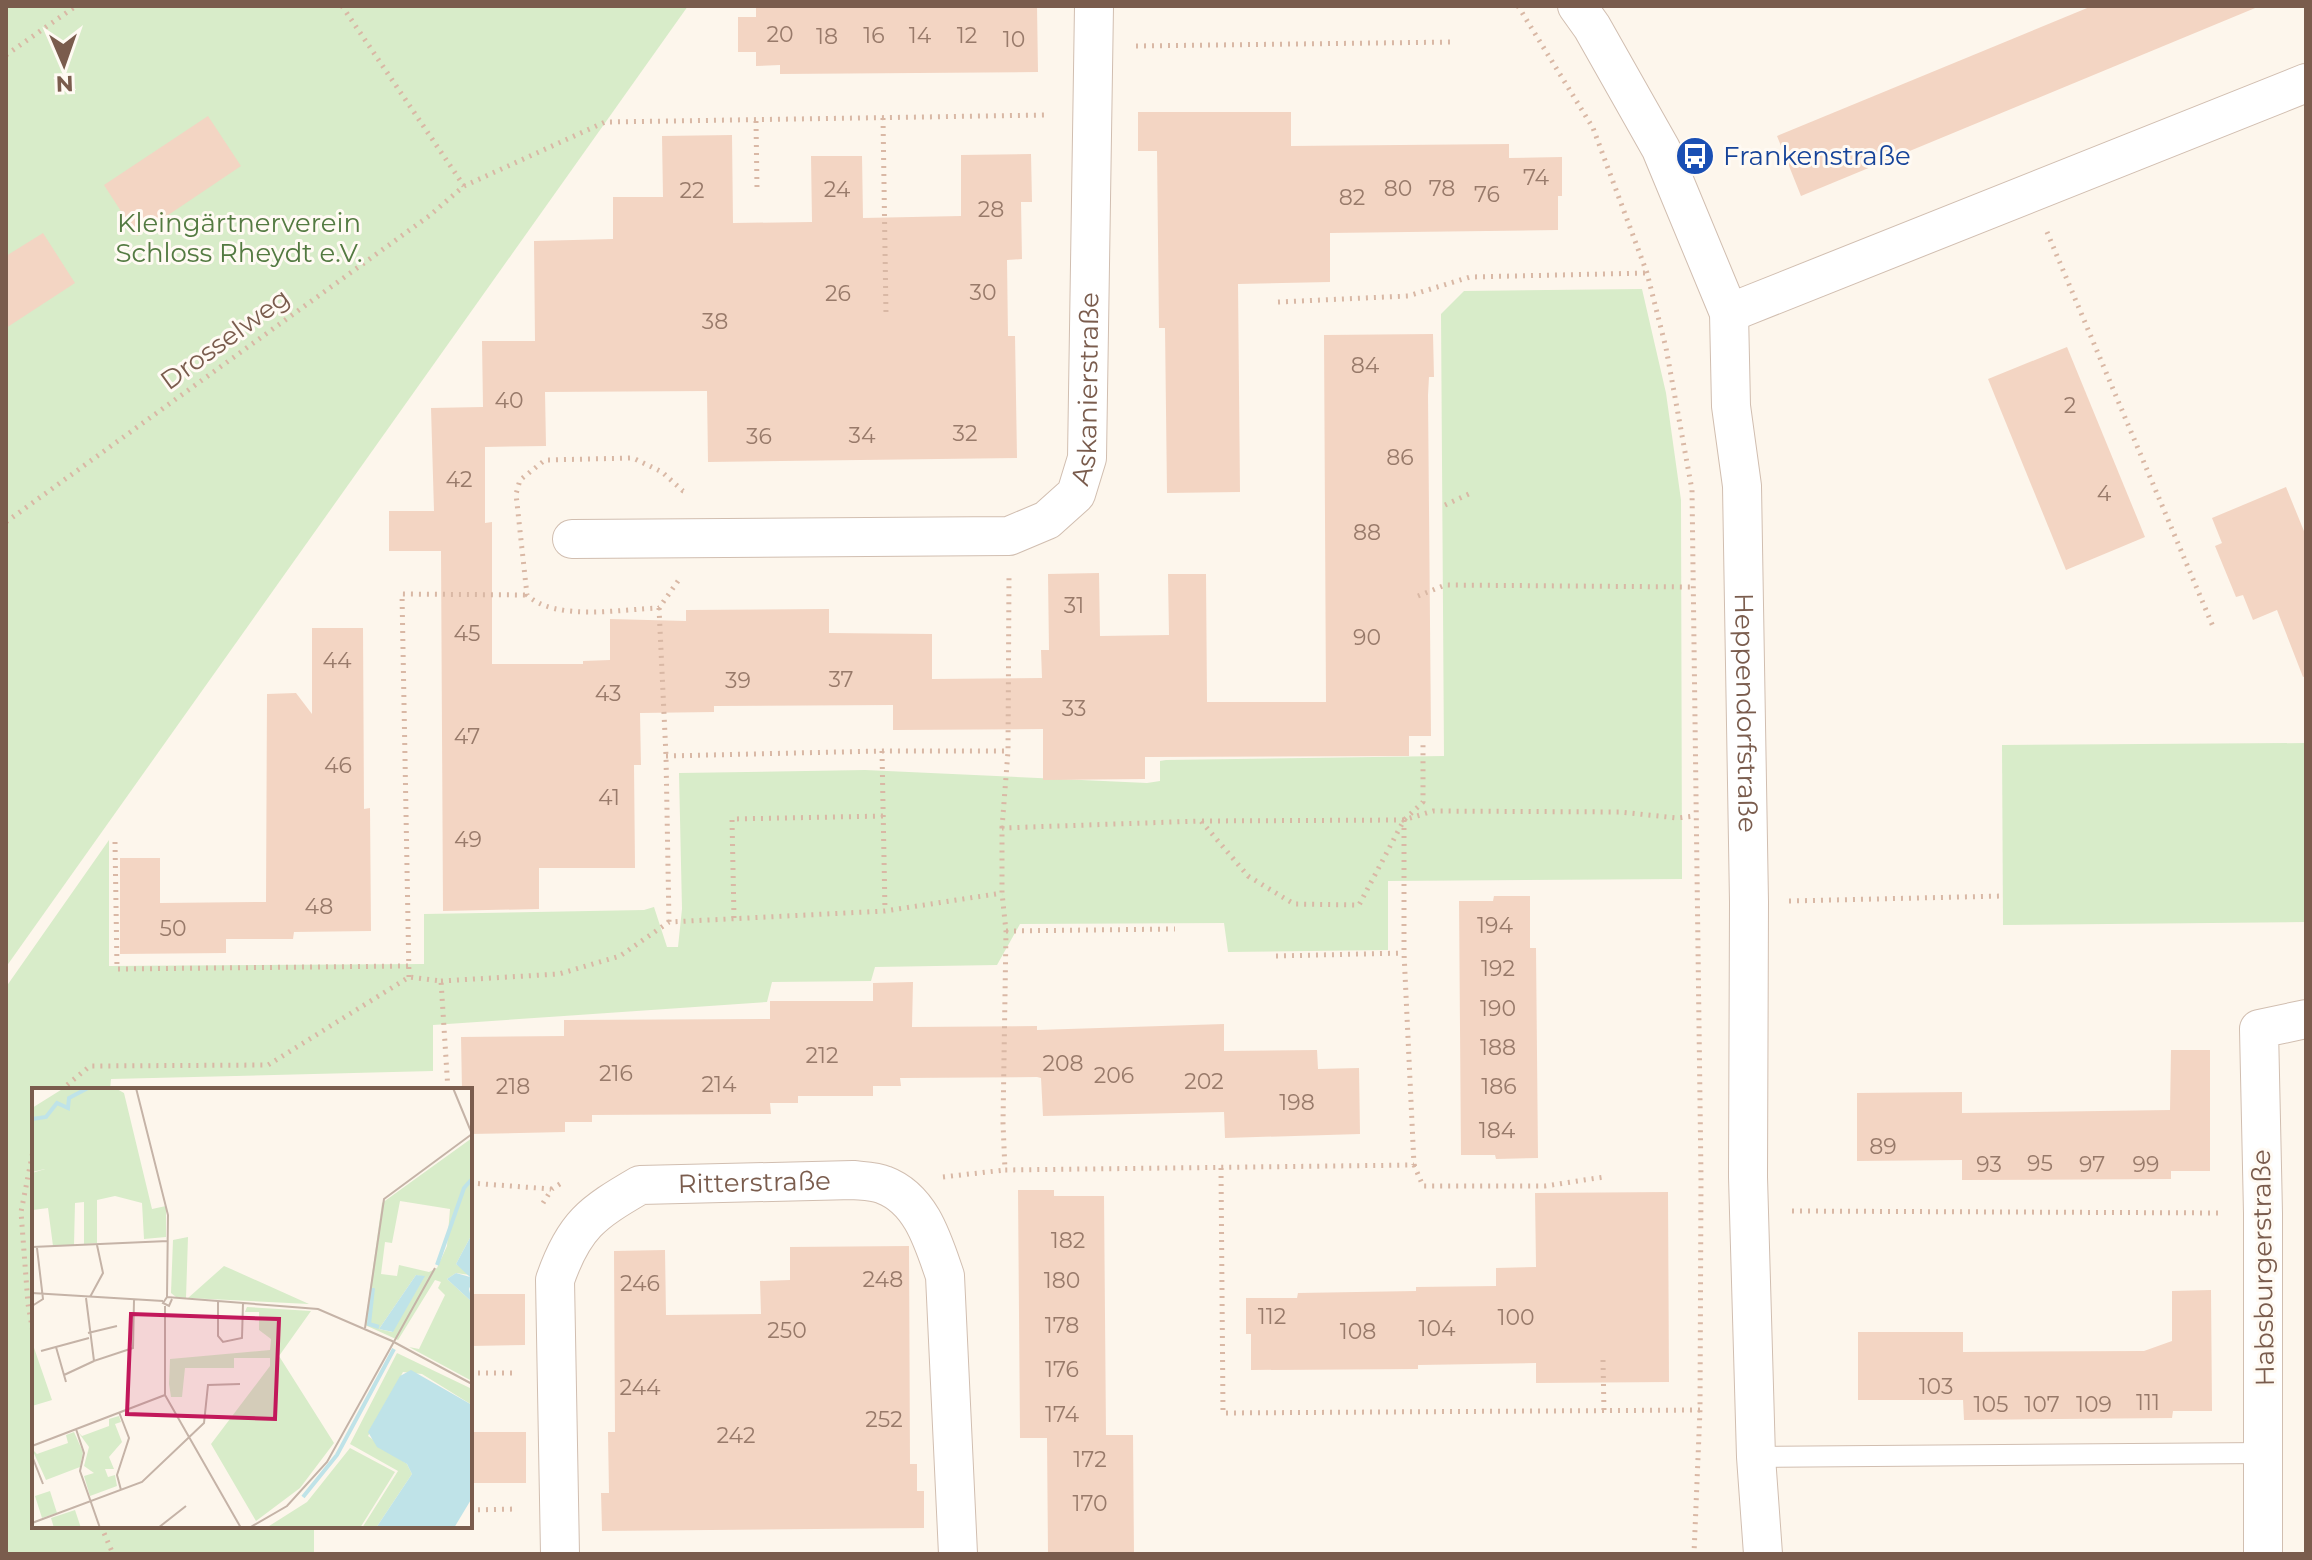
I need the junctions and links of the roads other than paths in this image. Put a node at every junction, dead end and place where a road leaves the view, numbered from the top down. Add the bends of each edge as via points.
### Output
1 (1094, 6) edge
2 (1577, 6) edge
3 (2306, 83) edge
4 (1729, 313) junction
5 (572, 539) dead end
6 (2306, 1019) edge
7 (2264, 1453) junction
8 (1756, 1457) junction
9 (560, 1554) edge
10 (958, 1554) edge
11 (1741, 1554) edge
12 (1763, 1554) edge
13 (2263, 1554) edge

1 - 5 street, Askanierstraße via 1087,458 1076,494 1047,520 1009,536
2 - 4 street, Heppendorfstraße via 1661,149
3 - 4 street
4 - 8 street, Heppendorfstraße via 1731,406 1742,486
6 - 7 street, Habsburgerstraße via 2259,1029
7 - 8 lane
7 - 13 street, Habsburgerstraße
8 - 11 street, Heppendorfstraße
8 - 12 street, Heppendorfstraße
9 - 10 street, Ritterstraße via 555,1280 579,1228 640,1185 853,1180 883,1185 910,1201 945,1276

